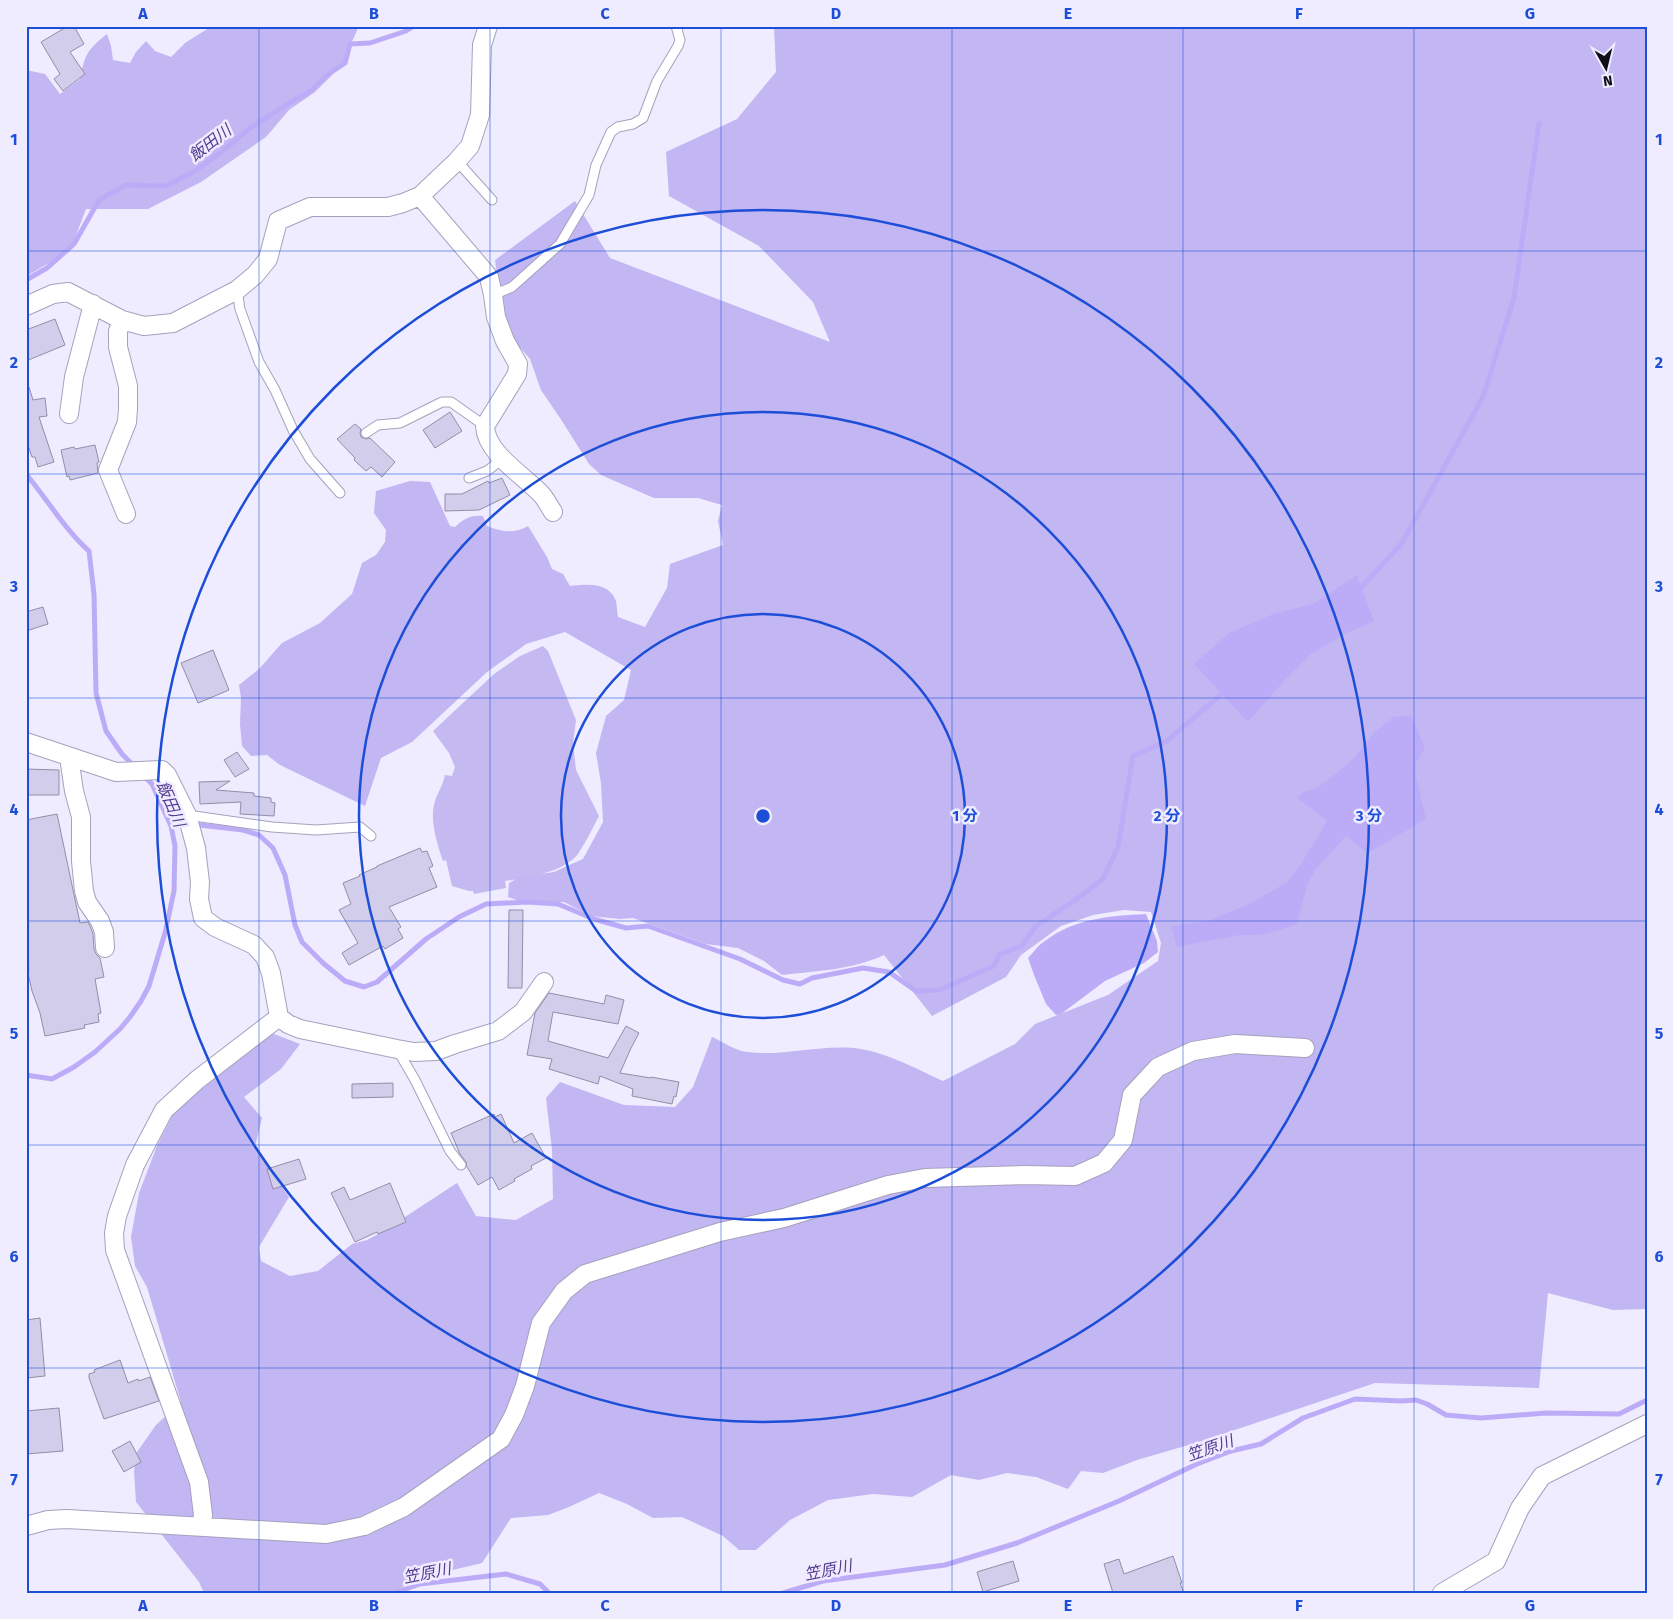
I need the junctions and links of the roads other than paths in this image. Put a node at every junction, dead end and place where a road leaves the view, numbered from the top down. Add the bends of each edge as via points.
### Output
1 (488, 26) edge
2 (676, 26) edge
3 (457, 161) junction
4 (420, 196) junction
5 (492, 200) dead end
6 (237, 290) junction
7 (493, 294) junction
8 (93, 304) junction
9 (26, 306) edge
10 (122, 320) junction
11 (69, 414) dead end
12 (485, 426) junction
13 (366, 433) dead end
14 (496, 452) junction
15 (469, 478) dead end
16 (340, 493) dead end
17 (553, 512) dead end
18 (126, 514) dead end
19 (26, 742) edge
20 (68, 757) junction
21 (187, 815) junction
22 (371, 836) dead end
23 (105, 948) dead end
24 (544, 982) dead end
25 (279, 1017) junction
26 (1305, 1048) dead end
27 (397, 1049) junction
28 (461, 1165) dead end
29 (1647, 1424) edge
30 (26, 1526) edge
31 (201, 1527) junction
32 (1442, 1593) edge

1 - 3 street via 482,45 480,115 470,146
2 - 7 lane via 680,40 678,46 657,81 642,118 633,124 618,126 611,132 596,165 589,195 560,244 512,288
3 - 4 street
3 - 5 lane
4 - 6 street via 388,207 310,207 278,221 268,260
4 - 7 street via 489,277
6 - 10 street via 173,323 144,326
6 - 16 lane via 240,310 259,362 293,430 310,459
7 - 12 street via 496,317 518,364 517,374
8 - 9 street via 68,292 53,294
8 - 10 street
8 - 11 street via 74,377
10 - 18 street via 118,347 129,394 127,422 108,470
12 - 13 lane via 452,402 442,402 400,423 378,425
12 - 14 street
14 - 15 lane via 496,464 488,471
14 - 17 street via 543,496
19 - 20 street
20 - 21 street via 116,772 162,770
20 - 23 street via 81,817 84,892 100,921
21 - 22 lane via 272,827 360,828
21 - 25 street via 196,848 203,918 254,945 265,957
24 - 27 street via 522,1012 498,1031 436,1051
25 - 27 street via 300,1029
25 - 31 street via 197,1080 164,1110 135,1165 116,1216 115,1250 199,1482 203,1515
26 - 31 street via 1235,1044 1193,1051 1158,1067 1132,1095 1123,1140 1104,1163 1075,1176 925,1178 888,1185 585,1274 564,1291 541,1323 525,1386 501,1440 404,1507 364,1526 326,1534
27 - 28 lane via 450,1151
29 - 32 street via 1542,1476 1520,1508 1496,1562
30 - 31 street via 67,1519

